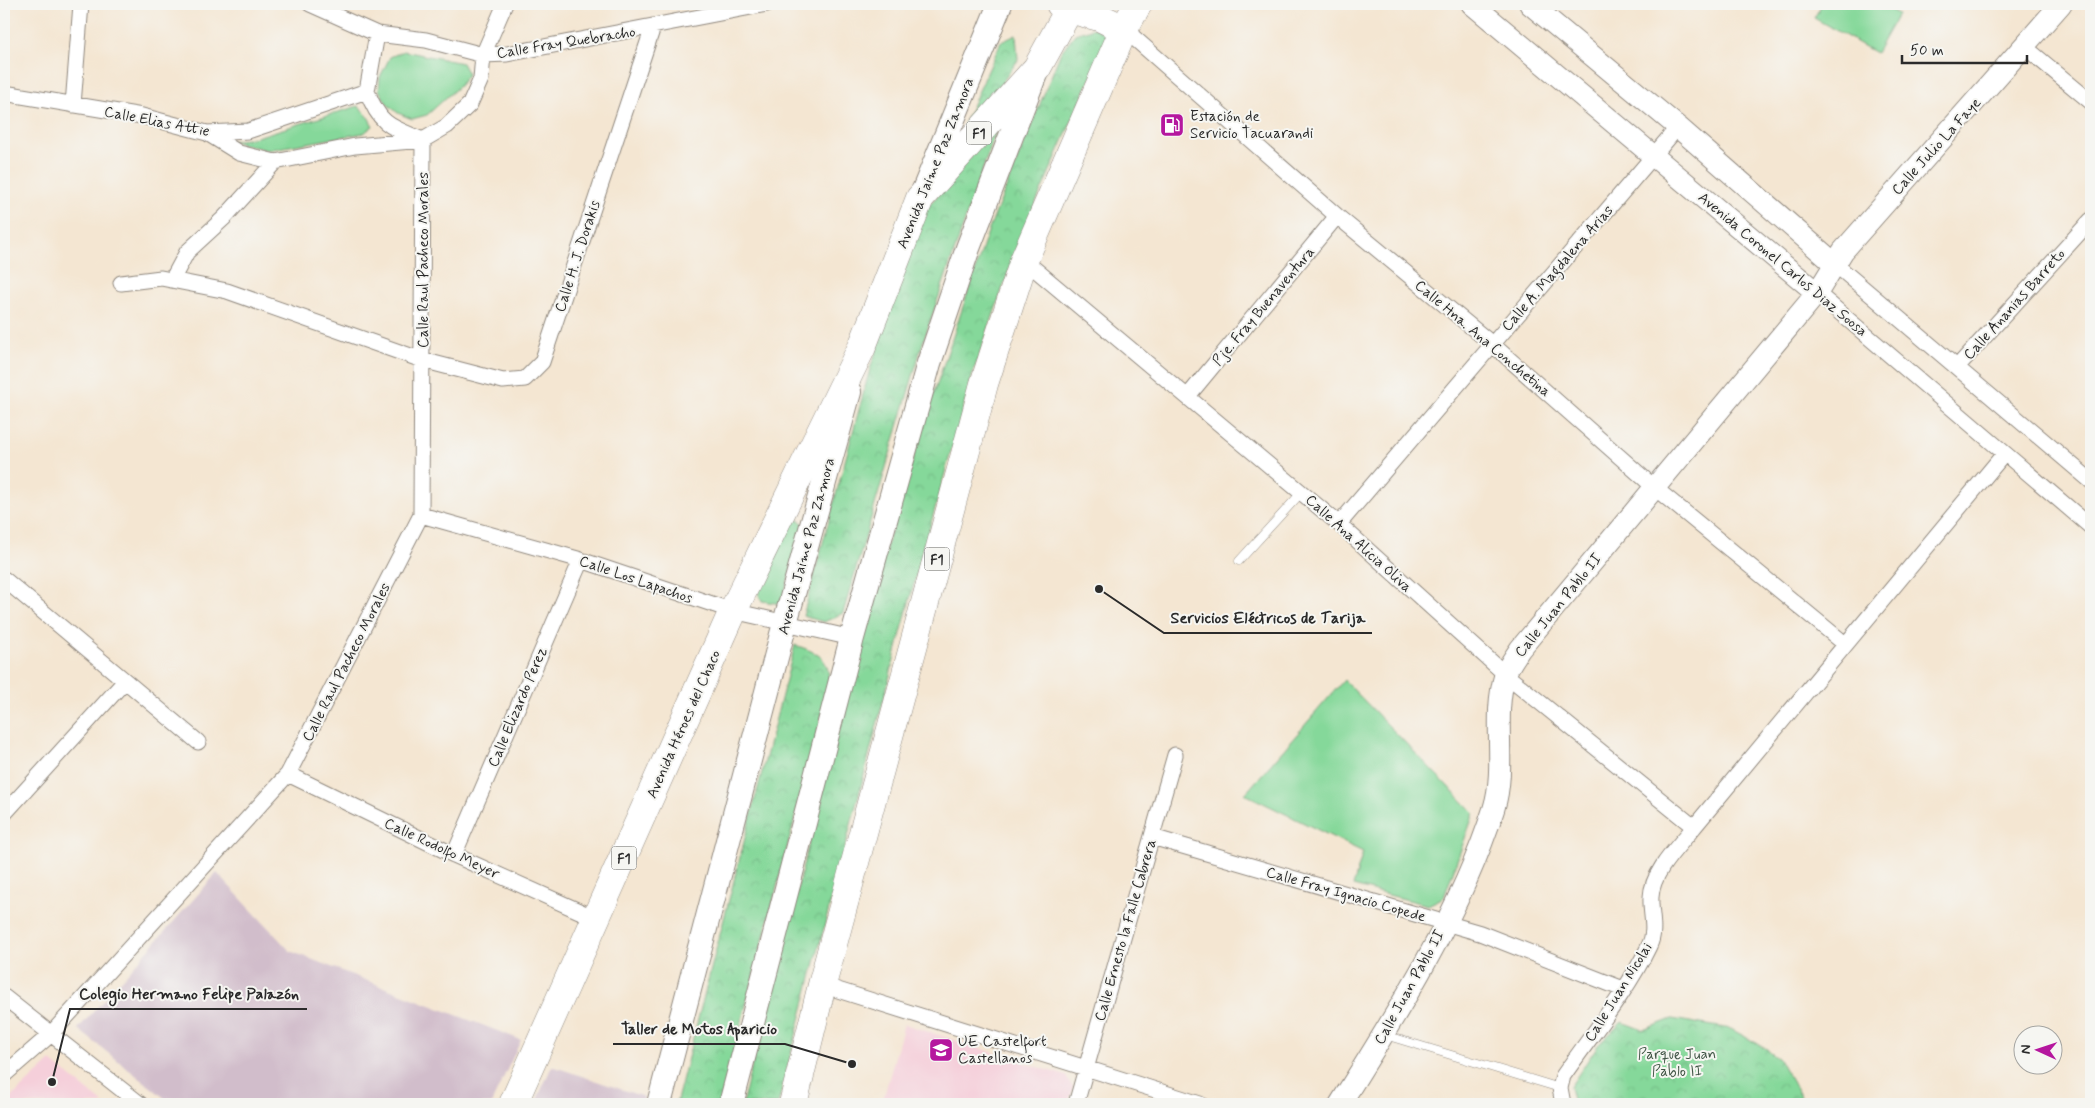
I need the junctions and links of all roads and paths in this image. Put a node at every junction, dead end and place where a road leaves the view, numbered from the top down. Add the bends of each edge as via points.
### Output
1 (81, 4) edge
2 (310, 4) edge
3 (505, 4) edge
4 (767, 4) edge
5 (1000, 4) edge
6 (1138, 4) edge
7 (1472, 4) edge
8 (1530, 4) edge
9 (2061, 4) edge
10 (1067, 6) edge
11 (653, 28) junction
12 (1124, 29) junction
13 (377, 34) junction
14 (2025, 47) junction
15 (483, 54) junction
16 (1037, 68) junction
17 (367, 91) junction
18 (4, 93) edge
19 (2091, 102) edge
20 (74, 105) junction
21 (1678, 127) junction
22 (207, 133) junction
23 (423, 140) junction
24 (1654, 156) junction
25 (275, 162) junction
26 (920, 198) junction
27 (1338, 216) junction
28 (2091, 220) edge
29 (1024, 260) junction
30 (1836, 265) junction
31 (172, 280) junction
32 (121, 283) dead end
33 (1817, 293) junction
34 (1492, 344) junction
35 (862, 347) junction
36 (422, 360) junction
37 (1958, 366) junction
38 (1188, 396) junction
39 (2004, 454) junction
40 (2091, 481) edge
41 (1655, 488) junction
42 (1302, 492) junction
43 (421, 516) junction
44 (1339, 524) junction
45 (2091, 527) edge
46 (581, 560) junction
47 (1239, 561) dead end
48 (4, 579) edge
49 (733, 611) junction
50 (785, 623) junction
51 (852, 638) junction
52 (1845, 644) junction
53 (1505, 674) junction
54 (125, 681) junction
55 (198, 742) dead end
56 (1175, 755) dead end
57 (288, 774) junction
58 (4, 814) edge
59 (1694, 826) junction
60 (1152, 837) junction
61 (454, 855) junction
62 (597, 919) junction
63 (1445, 923) junction
64 (822, 985) junction
65 (1623, 989) junction
66 (4, 997) edge
67 (1384, 1034) junction
68 (50, 1035) junction
69 (1086, 1068) junction
70 (4, 1075) edge
71 (1560, 1088) junction
72 (140, 1104) edge
73 (513, 1104) edge
74 (659, 1104) edge
75 (731, 1104) edge
76 (792, 1104) edge
77 (1076, 1104) edge
78 (1200, 1104) edge
79 (1340, 1104) edge
80 (1563, 1104) edge

1 - 20 street
2 - 13 street, Calle Fray Quebracho
3 - 15 street
4 - 11 street, Calle Fray Quebracho via 707,14
5 - 26 main road, Avenida Jaime Paz Zamora
6 - 12 highway, F1
7 - 24 main road, Avenida Coronel Carlos Diaz Soosa
8 - 21 main road
9 - 14 main road, Calle Julio La Faye
10 - 12 highway
10 - 16 highway, F1
11 - 15 street, Calle Fray Quebracho via 507,54
11 - 36 street, Calle H. J. Dorakis via 542,362 525,379 503,381
12 - 27 street, Calle Hna. Ana Conchetina
12 - 29 highway, F1
13 - 15 street, Calle Fray Quebracho via 426,40
13 - 17 street
14 - 19 street
14 - 30 main road, Calle Julio La Faye via 1843,252
15 - 23 street via 482,78 470,104 447,126
16 - 26 highway, F1
16 - 51 main road via 968,248 929,363
17 - 22 street, Calle Elias Attie via 248,131
17 - 23 street via 375,111 390,127
18 - 20 street, Calle Elias Attie
20 - 22 street, Calle Elias Attie via 142,116
21 - 24 street, Calle A. Magdalena Arias
21 - 30 main road
22 - 25 street via 239,154
23 - 25 street via 355,146
23 - 36 street, Calle Raul Pacheco Morales
24 - 33 main road, Avenida Coronel Carlos Diaz Soosa
24 - 34 street, Calle A. Magdalena Arias
25 - 31 street via 224,218 187,252
26 - 35 highway, Avenida Jaime Paz Zamora / F1
27 - 34 street, Calle Hna. Ana Conchetina
27 - 38 street, Pje. Fray Buenaventura
28 - 37 street, Calle Ananias Barreto
29 - 38 street, Calle Ana Alicia Oliva
29 - 64 highway, F1 via 984,384
30 - 33 main road, Calle Julio La Faye
30 - 37 street
31 - 32 street, Calle H. J. Dorakis via 161,278
31 - 36 street, Calle H. J. Dorakis via 227,291
33 - 39 street, Avenida Coronel Carlos Diaz Soosa
33 - 41 main road, Calle Juan Pablo II
34 - 41 street, Calle Hna. Ana Conchetina
34 - 44 street, Calle A. Magdalena Arias
35 - 49 highway, Avenida Héroes del Chaco / F1
35 - 50 main road, Avenida Jaime Paz Zamora
36 - 43 street, Calle Raul Pacheco Morales
37 - 40 street
38 - 42 street, Calle Ana Alicia Oliva
39 - 45 street, Avenida Coronel Carlos Diaz Soosa
39 - 52 street, Calle Juan Nicolai
41 - 52 street, Calle Hna. Ana Conchetina
41 - 53 main road, Calle Juan Pablo II via 1520,649
42 - 44 street, Calle Ana Alicia Oliva
42 - 47 lane
43 - 46 street, Calle Los Lapachos
43 - 57 street, Calle Raul Pacheco Morales
44 - 53 street, Calle Ana Alicia Oliva
46 - 49 street, Calle Los Lapachos
46 - 61 street, Calle Elizardo Perez
48 - 54 street
49 - 50 street, Calle Los Lapachos
49 - 62 highway, Avenida Héroes del Chaco / F1
50 - 51 street, Calle Los Lapachos
50 - 74 main road, Avenida Jaime Paz Zamora
51 - 75 main road
52 - 59 street, Calle Juan Nicolai
53 - 59 street, Calle Ana Alicia Oliva
53 - 63 main road, Calle Juan Pablo II via 1500,700 1500,763 1494,806 1472,868
54 - 55 street
54 - 58 street
56 - 60 street, Calle Ernesto la Falle Cabrera
57 - 61 street, Calle Rodolfo Meyer
57 - 68 street, Calle Raul Pacheco Morales
59 - 65 street, Calle Juan Nicolai via 1658,874 1651,895 1653,932 1650,945
60 - 63 street, Calle Fray Ignacio Copede
60 - 69 street, Calle Ernesto la Falle Cabrera
61 - 62 street, Calle Rodolfo Meyer
62 - 73 highway, Avenida Héroes del Chaco / F1
63 - 65 street, Calle Fray Ignacio Copede via 1480,933
63 - 67 main road, Calle Juan Pablo II
64 - 69 street
64 - 76 highway, F1
65 - 71 street, Calle Juan Nicolai via 1563,1076
66 - 68 street
67 - 71 lane
67 - 79 main road, Calle Juan Pablo II
68 - 70 street, Calle Raul Pacheco Morales
68 - 72 street
69 - 77 street, Calle Ernesto la Falle Cabrera
69 - 78 street
71 - 80 street

